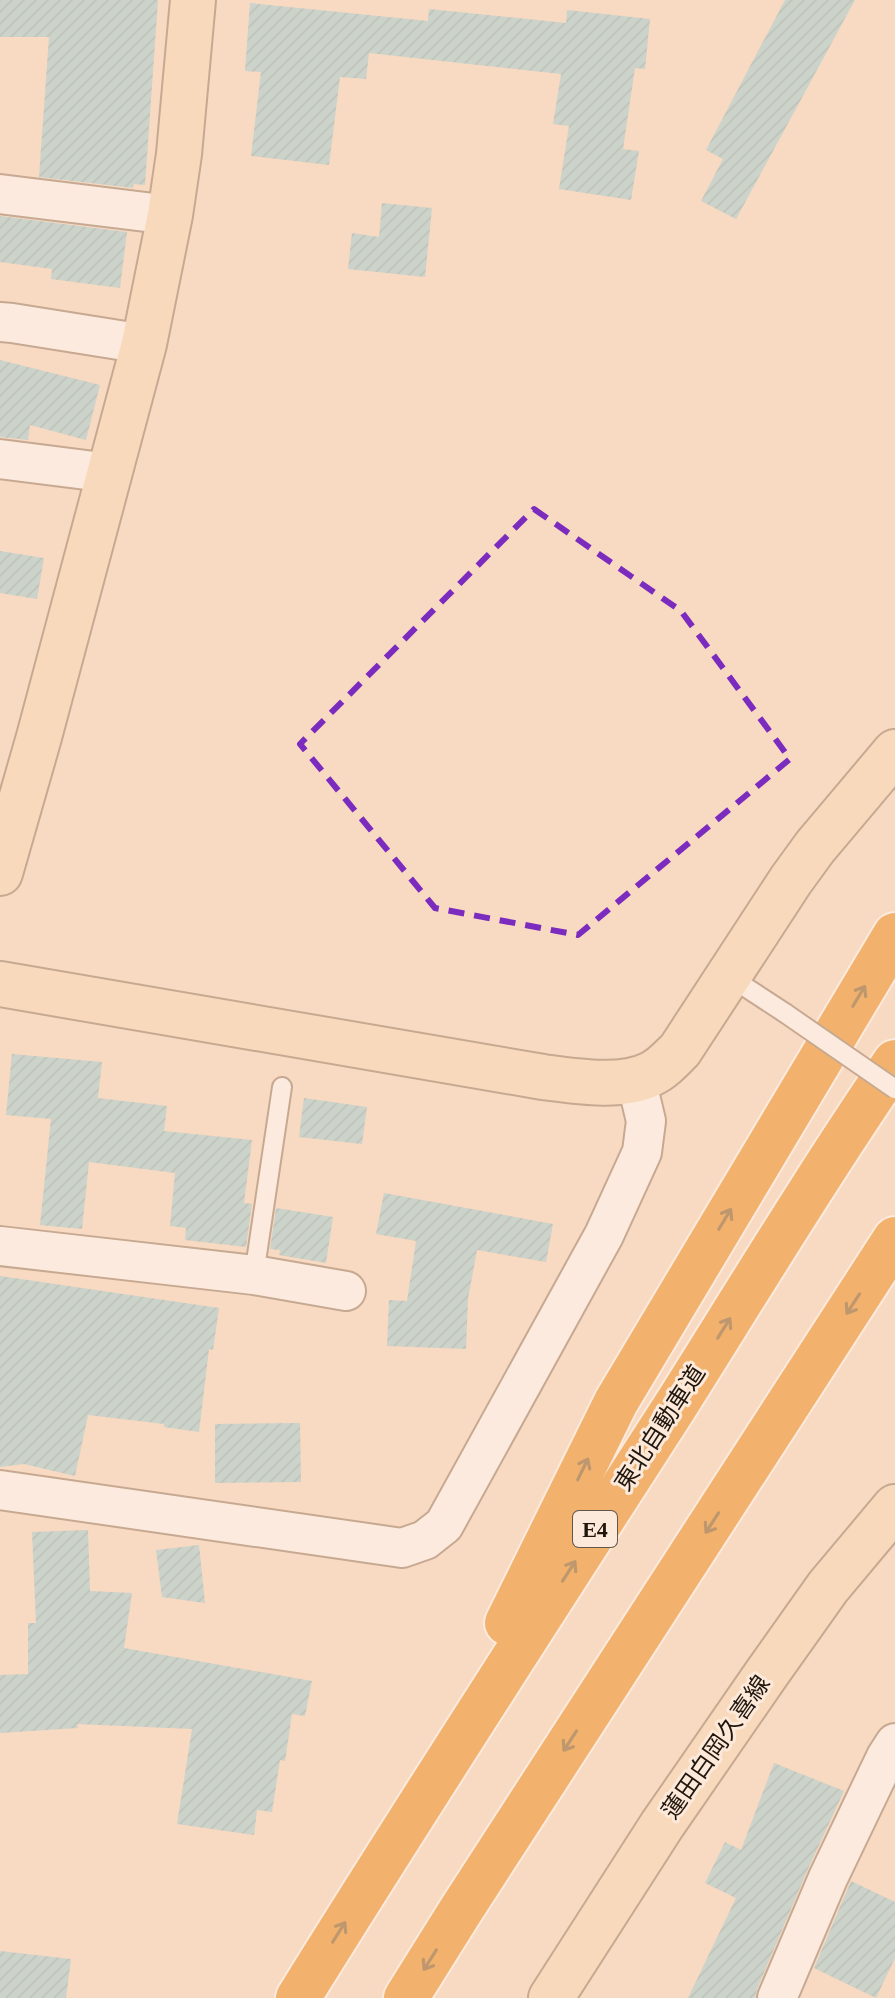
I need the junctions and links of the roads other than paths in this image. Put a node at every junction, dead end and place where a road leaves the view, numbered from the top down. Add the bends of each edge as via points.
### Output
1 (193, 0) edge
2 (0, 194) edge
3 (170, 215) junction
4 (0, 322) edge
5 (144, 344) junction
6 (0, 459) edge
7 (110, 473) junction
8 (895, 752) edge
9 (1, 864) edge
10 (895, 935) edge
11 (727, 975) junction
12 (0, 984) edge
13 (895, 1062) edge
14 (636, 1079) junction
15 (282, 1087) dead end
16 (895, 1089) edge
17 (895, 1239) edge
18 (0, 1246) edge
19 (254, 1275) junction
20 (346, 1291) dead end
21 (0, 1490) edge
22 (895, 1507) edge
23 (895, 1743) edge
24 (412, 1815) junction
25 (298, 1998) edge
26 (406, 1998) edge
27 (551, 1998) edge
28 (777, 1998) edge

1 - 3 street
2 - 3 street
3 - 5 street
4 - 5 street
5 - 7 street
6 - 7 street
7 - 9 street
8 - 11 street via 799,869
24 -> 10 highway via 616,1402
11 - 14 street via 680,1050 658,1070
11 - 16 lane, bridge
12 - 14 street via 543,1077 598,1084
24 -> 13 highway, 東北自動車道 / E4
14 - 21 street via 646,1121 642,1152 604,1235 444,1525 425,1540 402,1548
15 - 19 lane
17 -> 26 highway
18 - 19 street
19 - 20 street
22 - 27 street, 蓮田白岡久喜線 via 828,1587 767,1673
23 - 28 street via 828,1878
25 -> 24 highway, 東北自動車道 / E4

